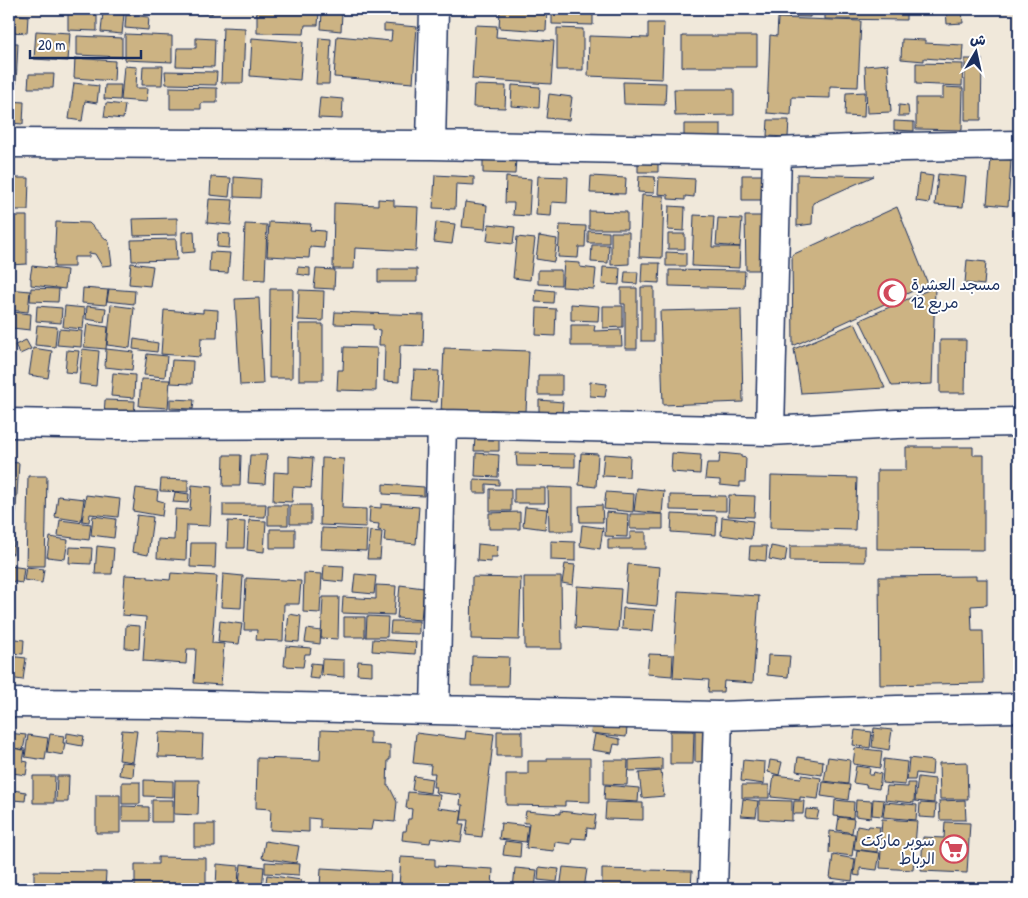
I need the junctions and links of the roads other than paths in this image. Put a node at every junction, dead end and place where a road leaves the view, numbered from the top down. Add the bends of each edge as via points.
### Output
1 (434, 9) edge
2 (9, 143) edge
3 (1019, 144) edge
4 (431, 146) junction
5 (777, 152) junction
6 (1019, 422) edge
7 (9, 423) edge
8 (442, 424) junction
9 (770, 431) junction
10 (9, 703) edge
11 (1019, 708) edge
12 (434, 710) junction
13 (718, 716) junction
14 (713, 889) edge

1 - 4 street
2 - 4 street
3 - 5 street
4 - 5 street
5 - 9 street
6 - 9 street
7 - 8 street
8 - 9 street
8 - 12 street
10 - 12 street
11 - 13 street
12 - 13 street
13 - 14 street

